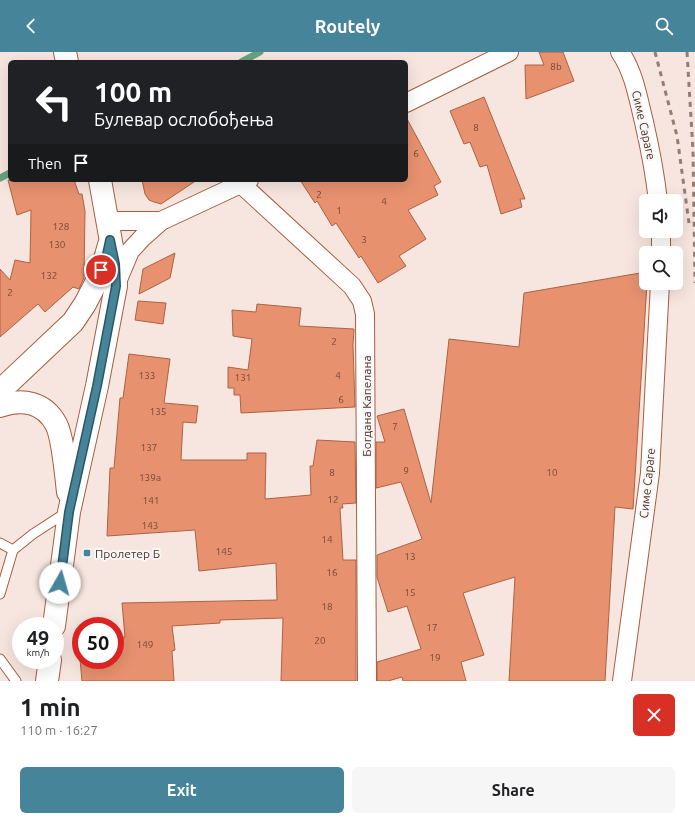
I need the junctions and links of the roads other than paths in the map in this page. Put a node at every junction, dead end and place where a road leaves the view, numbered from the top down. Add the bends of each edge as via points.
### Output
1 (509, 52) edge
2 (620, 52) edge
3 (408, 102) edge
4 (100, 182) edge
5 (245, 182) edge
6 (657, 194) edge
7 (162, 221) junction
8 (108, 231) junction
9 (116, 286) junction
10 (660, 290) edge
11 (0, 391) edge
12 (0, 406) edge
13 (69, 508) junction
14 (0, 543) edge
15 (13, 550) junction
16 (0, 594) edge
17 (55, 617) edge
18 (0, 659) edge
19 (49, 669) edge
20 (16, 681) edge
21 (47, 681) edge
22 (367, 681) edge
23 (622, 681) edge

1 - 3 street
2 - 6 street, Симе Сараге via 636,90
4 - 8 main road
5 - 7 street
5 - 22 street, Богдана Капелана via 352,286 362,302 365,314
7 - 8 street
7 - 9 street via 130,251
8 - 9 main road via 115,264
8 - 11 main road via 106,259 85,304 73,322
9 - 13 main road via 97,386
10 - 23 street, Симе Сараге via 650,473
12 - 13 main road via 28,402 45,409 57,425 62,444
13 - 15 lane
13 - 17 main road
14 - 15 lane
15 - 16 lane
18 - 20 lane
19 - 21 main road

